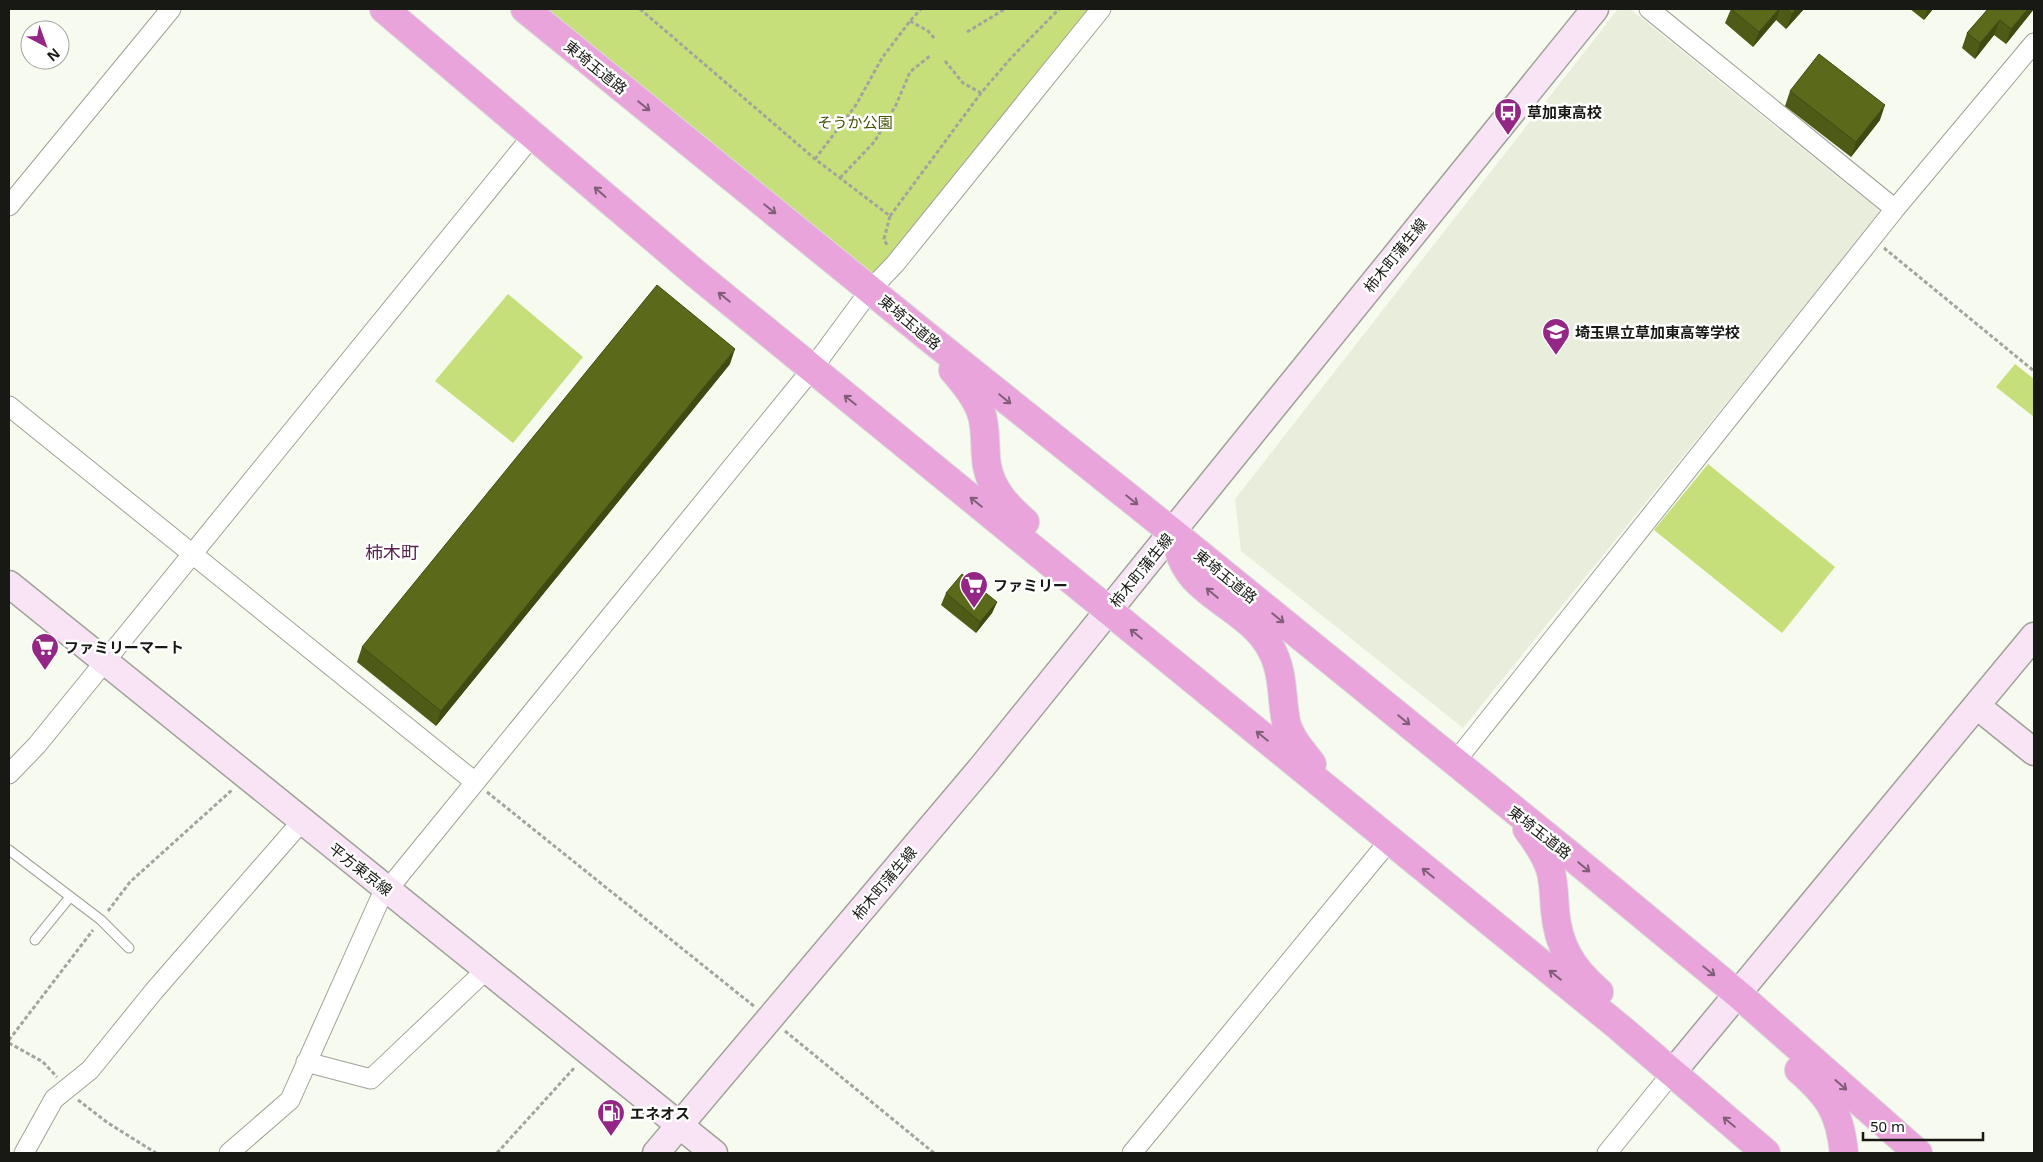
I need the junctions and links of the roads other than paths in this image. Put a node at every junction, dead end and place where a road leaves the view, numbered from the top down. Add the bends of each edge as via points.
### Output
1 (171, 9) edge
2 (384, 9) edge
3 (525, 9) edge
4 (1101, 9) edge
5 (1648, 9) edge
6 (1592, 10) edge
7 (2034, 43) edge
8 (533, 135) junction
9 (9, 206) edge
10 (1895, 209) junction
11 (870, 289) junction
12 (928, 337) junction
13 (812, 369) junction
14 (9, 406) edge
15 (1172, 532) junction
16 (192, 553) junction
17 (9, 584) edge
18 (1108, 612) junction
19 (2034, 636) edge
20 (104, 660) junction
21 (1977, 706) junction
22 (2034, 752) edge
23 (1455, 762) junction
24 (9, 774) edge
25 (475, 782) junction
26 (1346, 803) junction
27 (1508, 806) junction
28 (302, 821) junction
29 (1389, 841) junction
30 (9, 850) edge
31 (387, 889) junction
32 (70, 897) junction
33 (35, 940) dead end
34 (129, 948) dead end
35 (487, 969) junction
36 (1739, 995) junction
37 (306, 1062) junction
38 (1672, 1073) junction
39 (680, 1126) junction
40 (24, 1153) edge
41 (229, 1153) edge
42 (656, 1153) edge
43 (714, 1153) edge
44 (1132, 1153) edge
45 (1606, 1153) edge
46 (1766, 1153) edge
47 (1844, 1153) edge
48 (1918, 1153) edge

1 - 9 street
2 - 8 highway
3 -> 11 highway, 東埼玉道路
4 - 11 street via 895,264
5 - 10 street
6 - 15 main road, 柿木町蒲生線
7 - 10 street
13 -> 8 highway
8 - 16 street
10 - 23 street
11 - 12 highway, 東埼玉道路
11 - 13 street
12 -> 15 highway, 東埼玉道路
12 - 18 highway via 974,397 981,412 987,466 1000,497 1080,568 1095,585
18 -> 13 highway
13 - 25 street
14 - 16 street
15 - 18 main road, 柿木町蒲生線
15 -> 23 highway, 東埼玉道路
26 -> 15 highway via 1293,739 1287,723 1282,682 1270,646 1258,631 1194,578 1181,560
16 - 20 street
16 - 25 street
17 - 20 main road, 平方東京線
26 -> 18 highway
18 - 39 main road, 柿木町蒲生線
19 - 21 main road
20 - 24 street via 37,745
20 - 28 main road, 平方東京線
21 - 22 main road
21 - 36 main road
23 - 27 highway, 東埼玉道路
25 - 31 street
26 - 29 highway
27 -> 36 highway, 東埼玉道路
27 - 38 highway via 1528,830 1550,870 1558,933 1564,951 1594,988 1643,1028 1660,1049
28 - 31 main road, 平方東京線
28 - 40 street via 90,1070 54,1099
38 -> 29 highway
29 - 44 street
30 - 32 lane
31 - 35 main road, 平方東京線
31 - 37 street
32 - 33 lane
32 - 34 lane via 101,920
35 - 37 street via 371,1079
35 - 39 main road, 平方東京線
36 - 38 main road
36 - 47 highway via 1762,1037 1818,1086 1834,1110 1842,1130
36 -> 48 highway, 東埼玉道路
37 - 41 street via 290,1100
38 - 45 street
46 -> 38 highway
39 - 42 main road, 柿木町蒲生線
39 - 43 main road, 平方東京線

